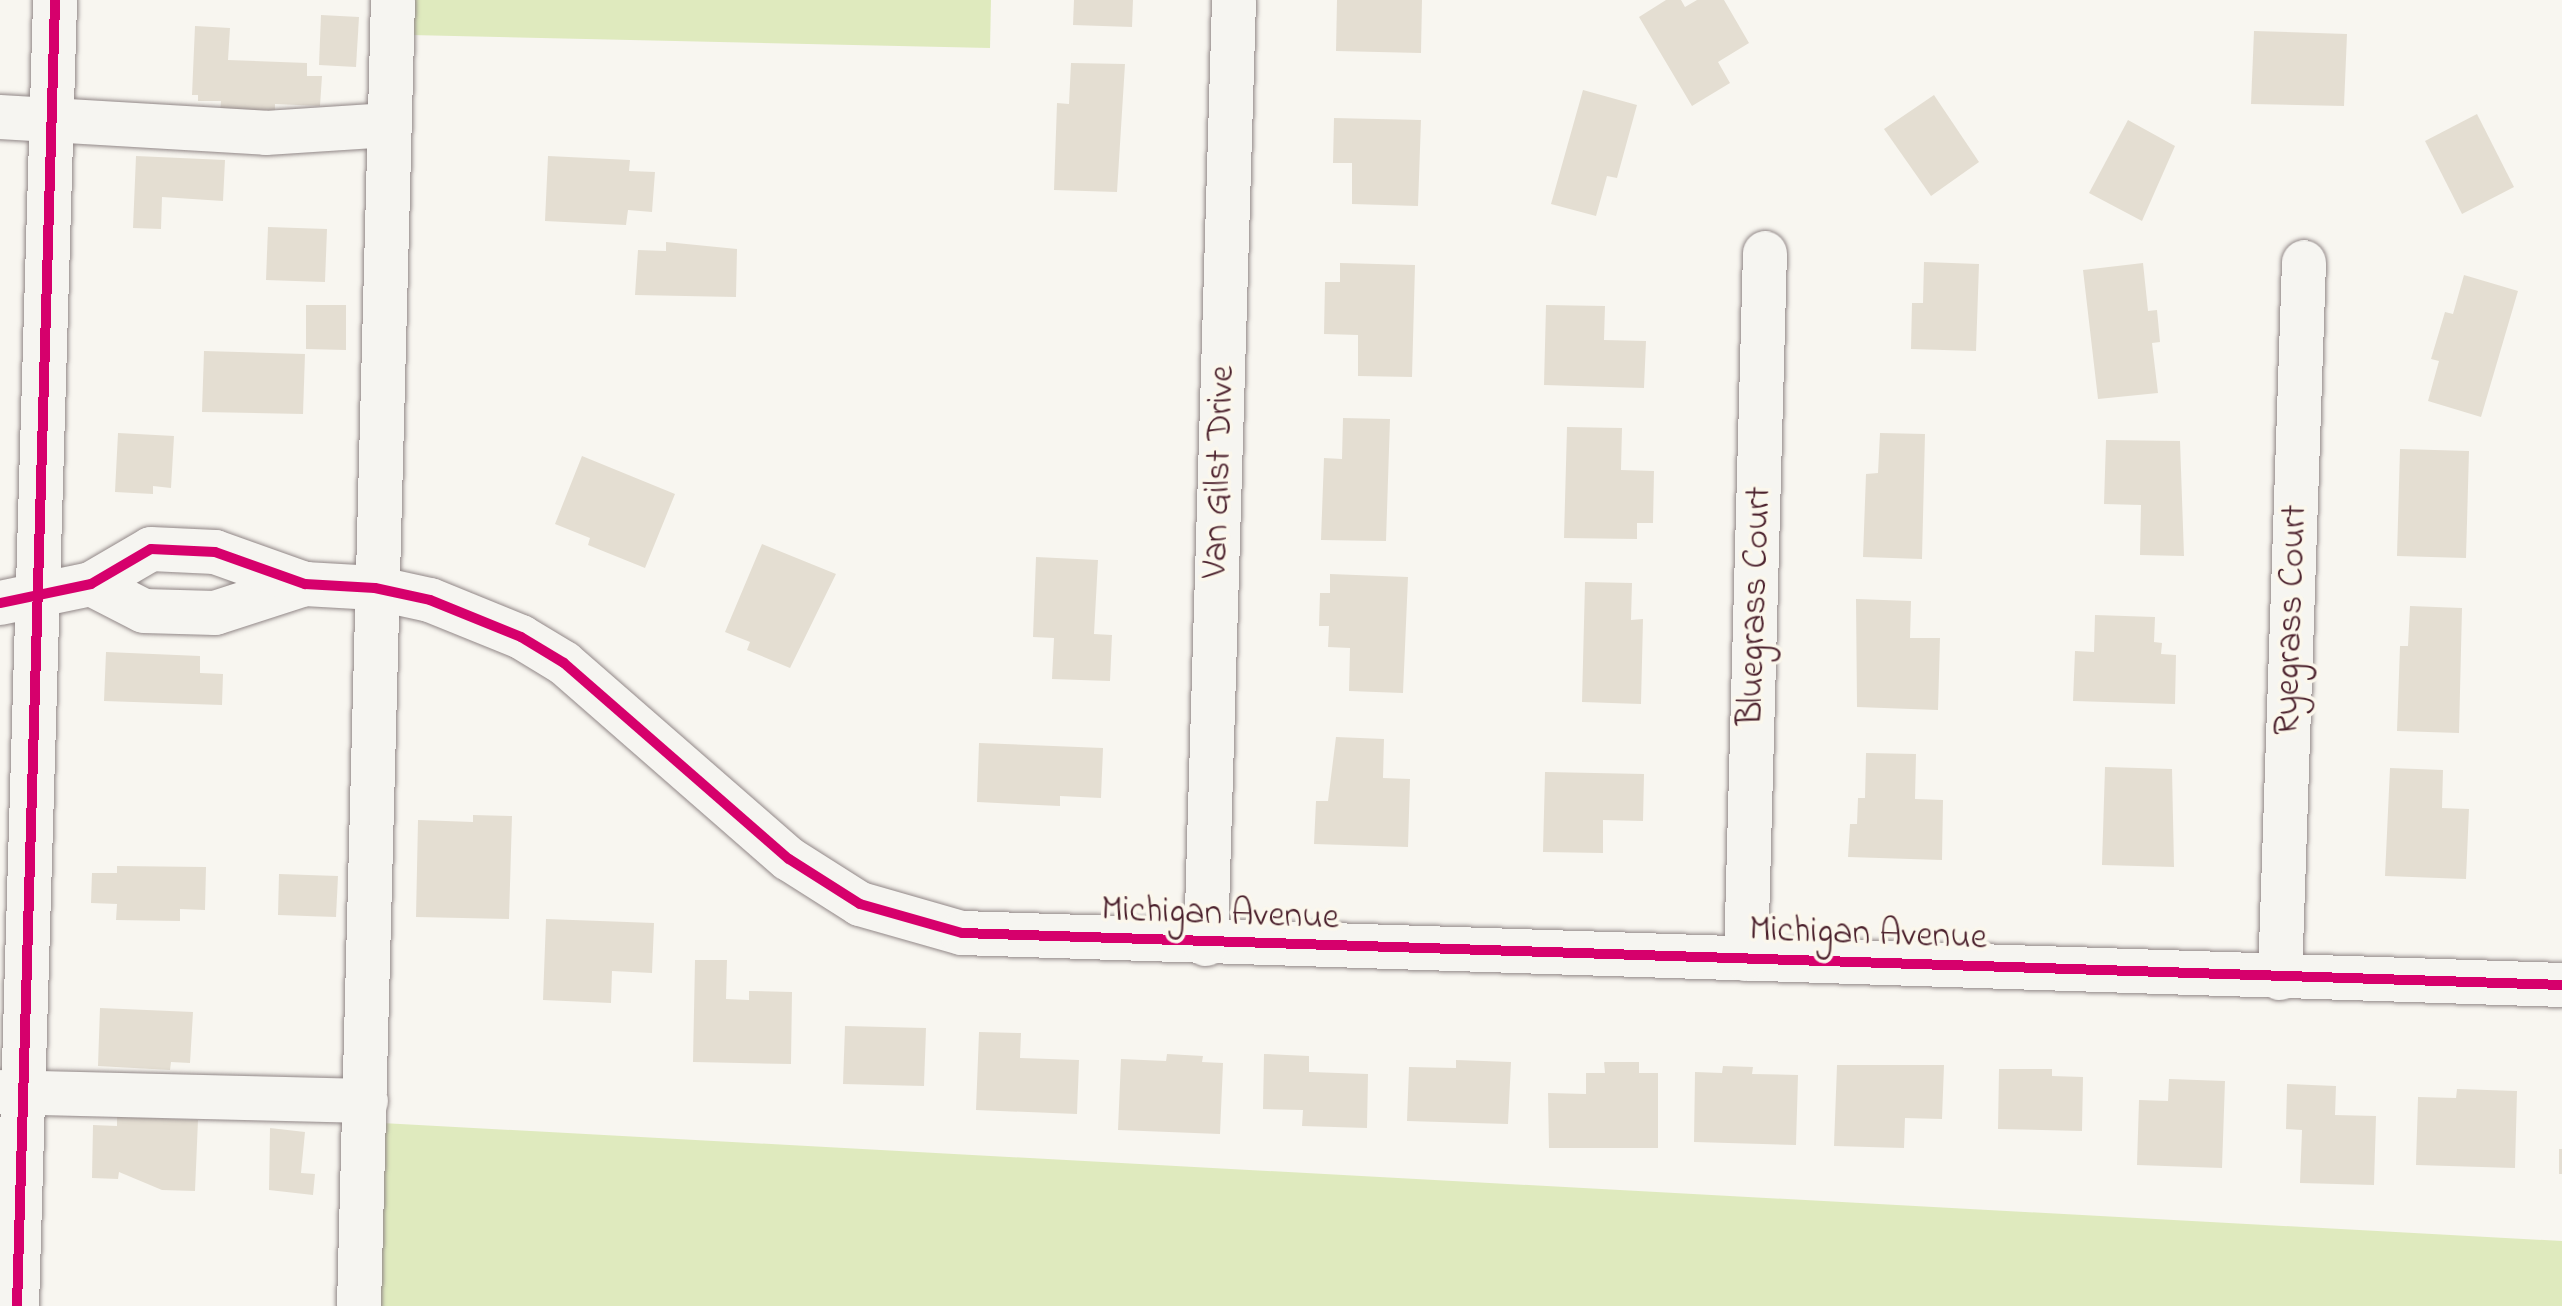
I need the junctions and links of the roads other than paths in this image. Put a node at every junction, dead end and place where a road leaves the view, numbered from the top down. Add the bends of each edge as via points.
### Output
1 (55, 0) edge
2 (393, 0) edge
3 (1234, 0) edge
4 (0, 117) edge
5 (51, 118) junction
6 (389, 125) junction
7 (1765, 253) dead end
8 (2304, 262) dead end
9 (91, 584) junction
10 (305, 584) junction
11 (375, 588) junction
12 (19, 600) edge
13 (1206, 944) junction
14 (1746, 959) junction
15 (2280, 978) junction
16 (2562, 985) edge
17 (11, 1092) edge
18 (366, 1101) junction
19 (17, 1306) edge
20 (359, 1306) edge

1 - 5 street
2 - 6 street
3 - 13 street, Van Gilst Drive
4 - 5 street
5 - 6 street via 266,133
5 - 12 street
6 - 11 street
7 - 14 street, Bluegrass Court
8 - 15 street, Ryegrass Court
9 - 10 street, Michigan Avenue via 144,611 215,613
9 - 10 street, Michigan Avenue via 151,549 215,552
9 - 12 street, Michigan Avenue
10 - 11 street, Michigan Avenue
11 - 13 street, Michigan Avenue via 482,618 564,663 789,859 860,904 962,933
11 - 18 street
12 - 17 street
13 - 14 street, Michigan Avenue
14 - 15 street, Michigan Avenue
15 - 16 street, Michigan Avenue
17 - 18 street
17 - 19 street
18 - 20 street

